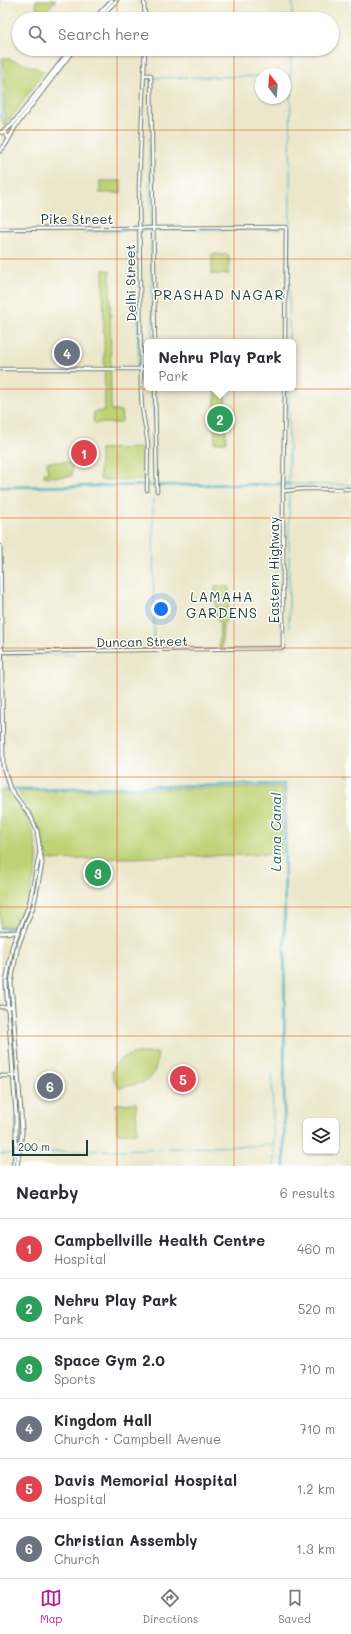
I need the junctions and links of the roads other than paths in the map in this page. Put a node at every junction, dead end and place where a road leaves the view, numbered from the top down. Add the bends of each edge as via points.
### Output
1 (112, 0) edge
2 (117, 0) edge
3 (144, 0) edge
4 (101, 12) edge
5 (105, 12) edge
6 (145, 12) edge
7 (66, 56) edge
8 (69, 56) edge
9 (145, 56) edge
10 (144, 75) junction
11 (14, 126) junction
12 (1, 132) edge
13 (8, 137) junction
14 (0, 152) edge
15 (139, 228) junction
16 (0, 229) edge
17 (152, 229) junction
18 (155, 339) edge
19 (286, 339) edge
20 (0, 369) edge
21 (140, 369) junction
22 (144, 369) edge
23 (155, 391) edge
24 (285, 391) edge
25 (283, 489) junction
26 (351, 489) edge
27 (147, 490) dead end
28 (157, 491) dead end
29 (0, 546) edge
30 (283, 648) joint
31 (1, 654) edge
32 (40, 846) junction
33 (18, 932) junction
34 (24, 932) junction
35 (0, 933) edge
36 (0, 1007) edge
37 (8, 1007) junction
38 (12, 1007) junction
39 (0, 1076) edge
40 (13, 1076) junction
41 (18, 1076) junction
42 (17, 1153) junction
43 (13, 1166) edge
44 (17, 1166) edge

1 - 4 main road
2 - 5 main road
3 - 6 street
7 - 11 main road
8 - 11 main road
9 - 10 street, Delhi Street
10 - 15 street, Delhi Street
10 - 17 street, Delhi Street via 151,76
11 - 12 main road
11 - 13 main road
12 - 13 main road
13 - 14 main road
15 - 16 street, Pike Street
15 - 17 street, Pike Street
15 - 21 street, Delhi Street
17 - 18 street, Delhi Street
17 - 19 street, Pike Street via 286,227
20 - 21 street
21 - 22 street
21 - 27 street, Delhi Street via 142,408 148,444
23 - 28 street
24 - 25 street, Eastern Highway
25 - 26 street
25 - 30 street, Eastern Highway
29 - 31 main road
30 - 31 street, Duncan Street
31 - 32 main road via 3,766 8,785 31,817
32 - 33 main road via 35,883
32 - 34 main road via 40,881
33 - 34 main road
33 - 35 main road
33 - 37 main road via 7,968
34 - 38 main road via 12,968
36 - 37 street
37 - 38 street
37 - 40 main road
38 - 41 main road
39 - 40 street
40 - 41 street
40 - 42 main road
41 - 42 main road via 21,1113
42 - 43 main road
42 - 44 main road

